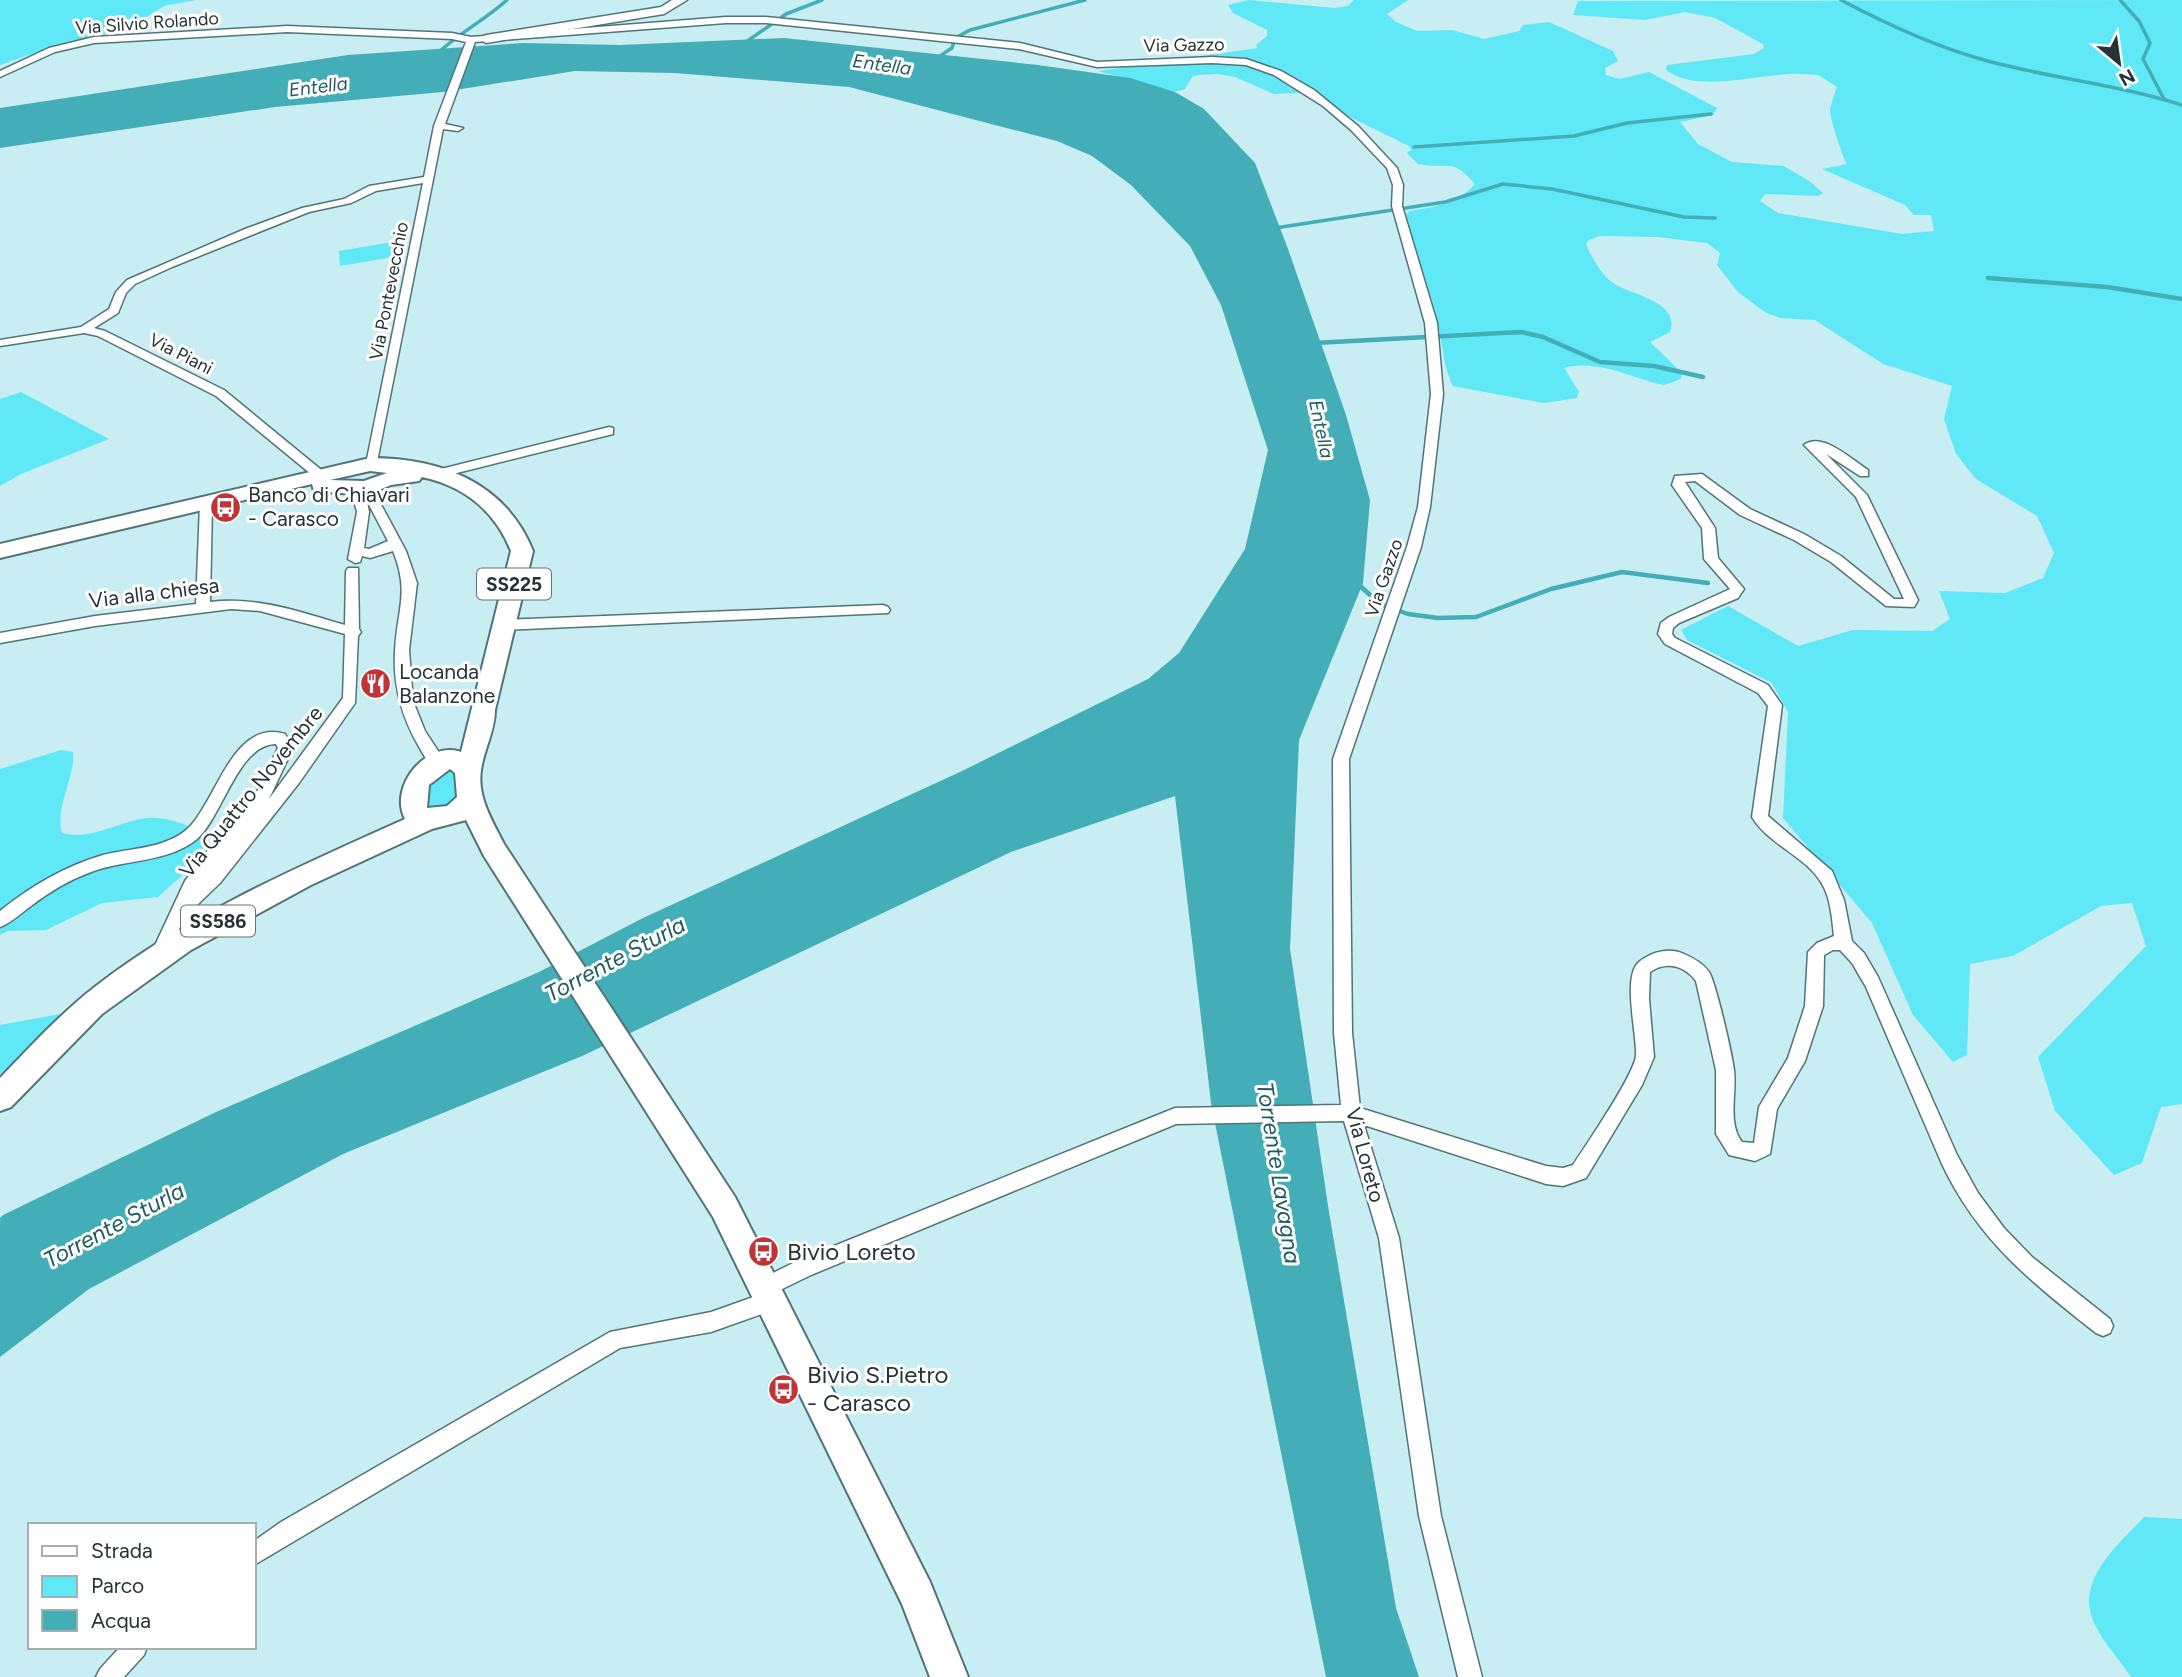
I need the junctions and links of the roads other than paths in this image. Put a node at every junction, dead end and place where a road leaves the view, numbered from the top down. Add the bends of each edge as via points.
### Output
1 (681, 0) edge
2 (486, 39) junction
3 (470, 41) junction
4 (0, 74) edge
5 (440, 125) junction
6 (458, 128) dead end
7 (430, 179) junction
8 (84, 330) junction
9 (0, 343) edge
10 (610, 431) dead end
11 (1864, 473) dead end
12 (321, 476) junction
13 (369, 477) junction
14 (450, 478) junction
15 (239, 497) junction
16 (206, 505) junction
17 (394, 544) junction
18 (0, 551) edge
19 (355, 560) junction
20 (203, 606) junction
21 (883, 610) dead end
22 (504, 625) junction
23 (1384, 631) joint
24 (354, 632) junction
25 (0, 638) edge
26 (452, 764) junction
27 (412, 798) junction
28 (470, 801) junction
29 (433, 820) junction
30 (493, 849) junction
31 (341, 857) junction
32 (180, 911) junction
33 (0, 920) edge
34 (1844, 944) junction
35 (558, 950) joint
36 (159, 954) junction
37 (647, 1088) joint
38 (0, 1098) edge
39 (1342, 1112) junction
40 (767, 1295) junction
41 (2103, 1326) dead end
42 (256, 1553) edge
43 (134, 1649) edge
44 (108, 1677) edge
45 (949, 1677) edge
46 (1470, 1677) edge

1 - 2 street via 664,10
2 - 3 street, Via Gazzo
2 - 23 street, Via Gazzo via 766,20 1020,46 1108,65 1247,62 1281,75 1341,116 1395,171 1400,191 1397,206 1431,323 1437,394 1424,508
3 - 4 street, Via Silvio Rolando via 452,36 287,29 94,40 52,50
3 - 5 street, Via Pontevecchio
5 - 6 street
5 - 7 street, Via Pontevecchio
7 - 8 street via 373,188 168,265 131,282 121,292 114,311
7 - 13 street, Via Pontevecchio
8 - 9 street, Via Piani
8 - 12 street, Via Piani via 101,333 220,393
10 - 14 street
11 - 34 street via 1821,445 1810,445 1861,495 1909,604 1891,603 1836,559 1745,512 1698,477 1687,476 1679,479 1678,485 1707,528 1710,559 1737,589 1733,596 1674,620 1665,634 1670,641 1763,688 1775,705 1760,817 1770,831 1827,877
12 - 13 main road, SS225
12 - 15 main road, SS225
13 - 14 main road, SS225
13 - 15 main road, SS225
13 - 17 street via 372,499
13 - 19 street, Via Quattro Novembre
14 - 22 main road, SS225 via 491,502 516,533 522,551
15 - 16 main road, SS225
16 - 18 main road, SS225
16 - 20 street
17 - 19 street
17 - 26 street via 410,586 400,663 402,693 415,729
19 - 24 street, Via Quattro Novembre via 350,584
20 - 24 street, Via alla chiesa via 260,606
20 - 25 street, Via alla chiesa
21 - 22 street
22 - 26 main road, SS225 via 483,721
23 - 39 street, Via Loreto via 1341,759
24 - 32 street, Via Quattro Novembre via 350,699 343,711 214,878
26 - 27 main road, SS225 via 426,768
26 - 28 main road, SS225
27 - 29 main road via 415,814
27 - 31 main road, SS586
28 - 29 main road via 455,814
28 - 30 main road, SS225
29 - 30 main road, SS225
29 - 31 main road, SS586
30 - 35 main road, SS225
31 - 36 main road, SS586
32 - 33 street via 215,853 259,804 286,748 280,738 263,738 252,744 205,821 185,839 77,872 28,897
32 - 36 street
34 - 39 street via 1830,943 1816,952 1814,1006 1796,1060 1768,1107 1763,1148 1755,1153 1736,1149 1725,1134 1725,1070 1704,978 1688,963 1666,957 1642,970 1645,1057 1579,1171 1563,1177 1546,1175
34 - 41 street via 1859,957 1958,1178 1986,1220 2011,1252
35 - 37 main road, SS225
36 - 38 main road, SS586 via 103,996
37 - 40 main road, SS225 via 724,1207
39 - 40 street via 1175,1116 804,1268
39 - 46 street, Via Loreto via 1389,1238 1430,1516
40 - 42 street via 711,1322 617,1339
40 - 45 main road, SS225 via 916,1595
43 - 44 street

